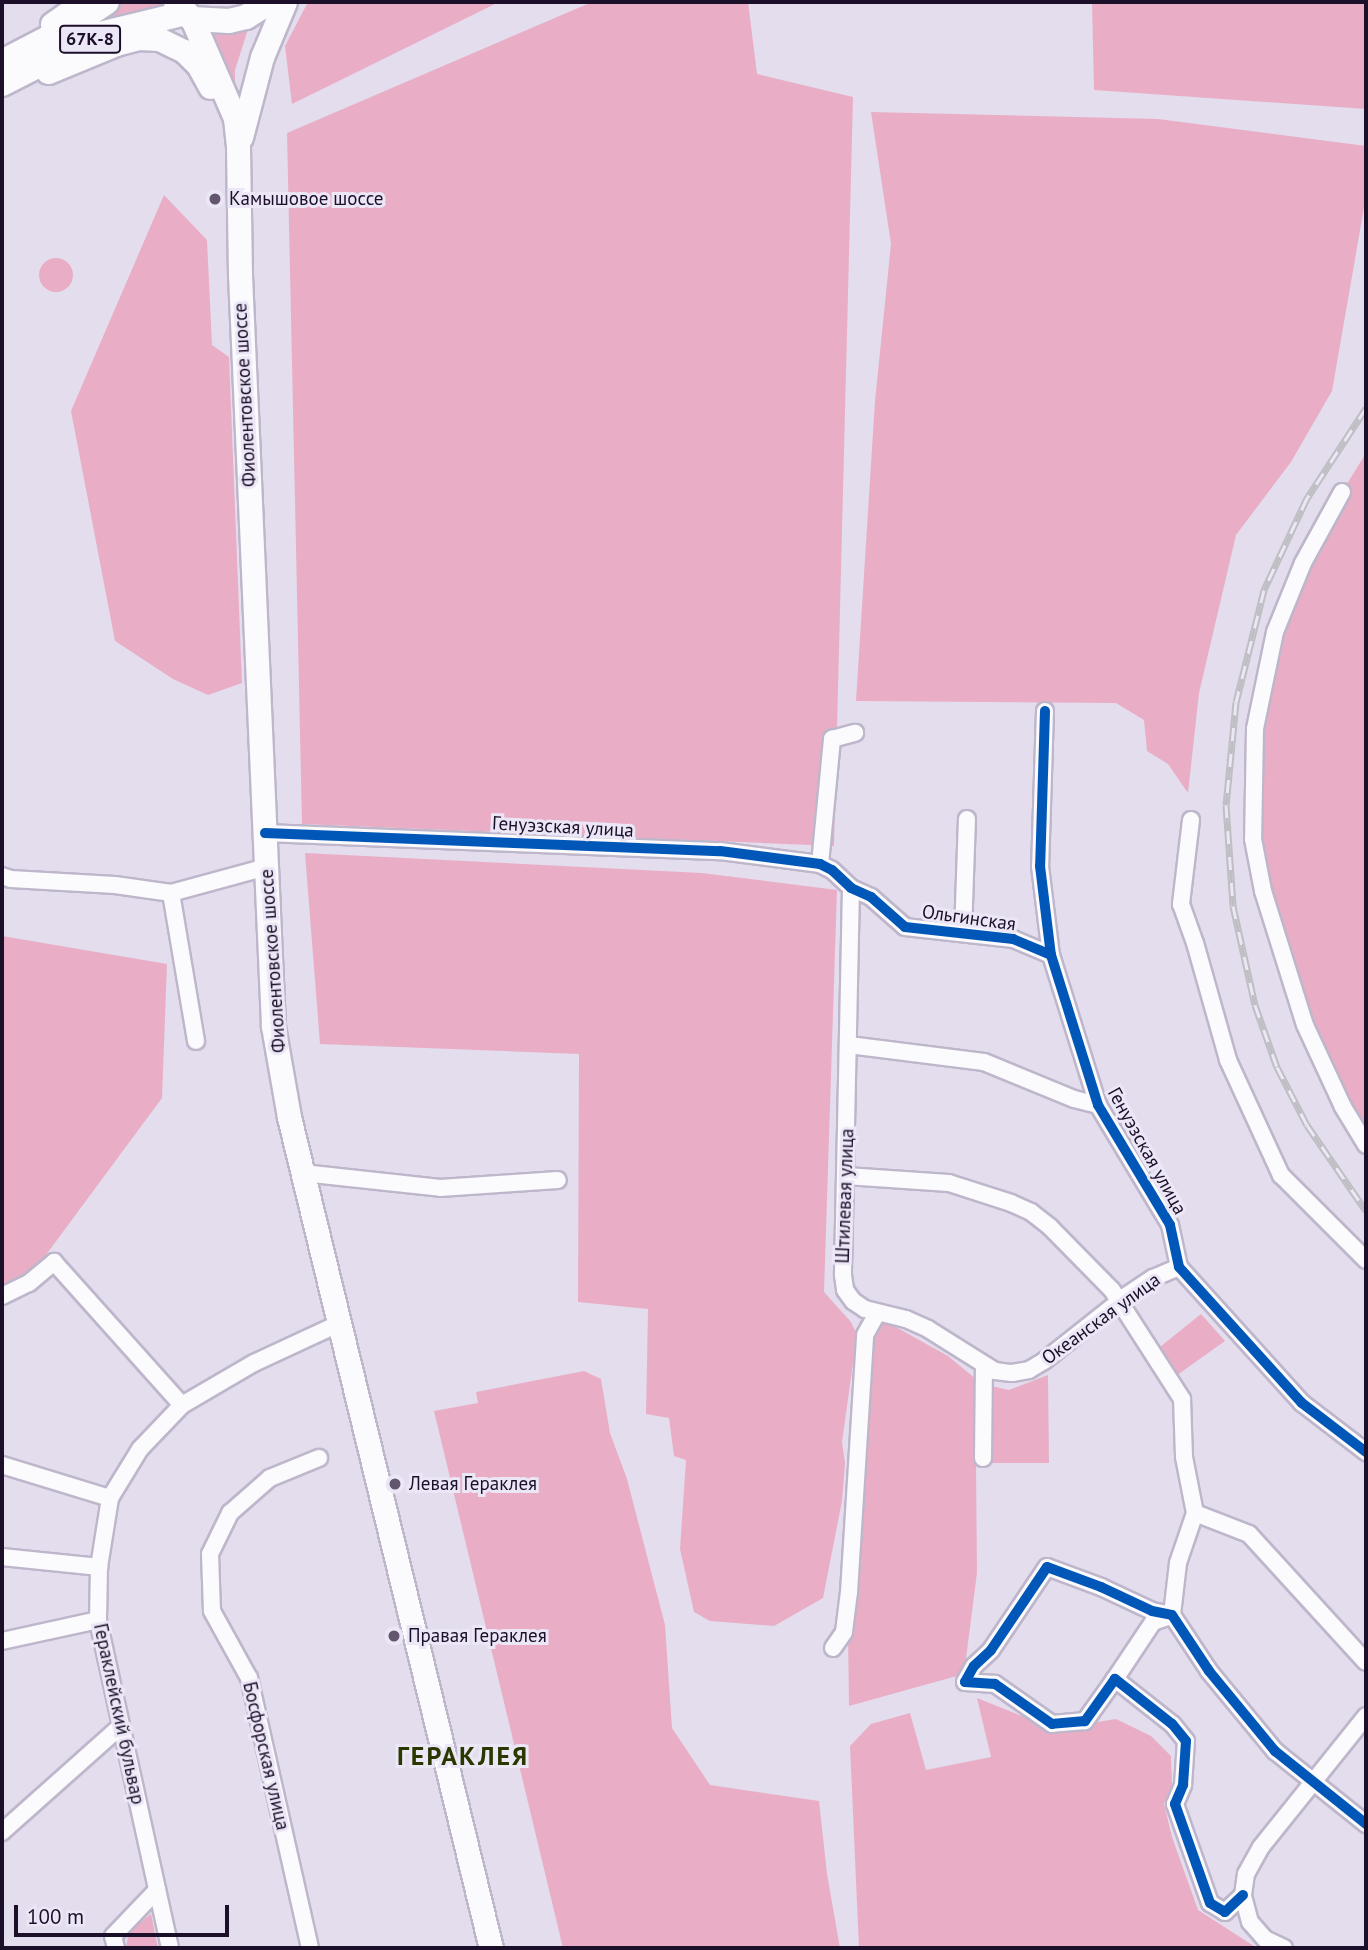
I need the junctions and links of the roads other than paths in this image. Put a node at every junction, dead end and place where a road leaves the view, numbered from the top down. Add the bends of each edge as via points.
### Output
1 (83, 2) edge
2 (107, 2) edge
3 (270, 2) edge
4 (285, 2) edge
5 (185, 11) edge
6 (2, 62) edge
7 (2, 86) edge
8 (235, 118) junction
9 (238, 147) junction
10 (240, 205) junction
11 (1342, 492) dead end
12 (1045, 711) dead end
13 (855, 733) dead end
14 (967, 819) dead end
15 (1192, 820) dead end
16 (265, 833) junction
17 (820, 864) junction
18 (267, 867) junction
19 (2, 876) edge
20 (851, 887) junction
21 (171, 893) junction
22 (963, 933) junction
23 (1051, 955) junction
24 (196, 1041) dead end
25 (849, 1045) junction
26 (1098, 1105) junction
27 (1366, 1144) edge
28 (303, 1173) junction
29 (846, 1176) junction
30 (558, 1180) dead end
31 (1366, 1260) edge
32 (1179, 1267) junction
33 (2, 1296) edge
34 (1119, 1301) junction
35 (877, 1313) junction
36 (340, 1323) junction
37 (984, 1365) junction
38 (182, 1405) junction
39 (1366, 1452) edge
40 (319, 1458) dead end
41 (983, 1458) dead end
42 (2, 1465) edge
43 (110, 1498) junction
44 (1195, 1513) junction
45 (2, 1557) edge
46 (99, 1567) junction
47 (1172, 1615) junction
48 (97, 1620) junction
49 (2, 1642) edge
50 (833, 1648) dead end
51 (1366, 1662) edge
52 (1115, 1679) junction
53 (1366, 1716) edge
54 (120, 1727) junction
55 (1315, 1783) junction
56 (1366, 1824) edge
57 (2, 1832) edge
58 (157, 1890) junction
59 (1242, 1895) junction
60 (116, 1948) edge
61 (170, 1948) edge
62 (310, 1948) edge
63 (491, 1948) edge
64 (1284, 1948) edge

1 - 6 main road via 14,46
2 - 6 main road, 67К-8
3 - 5 main road, 67К-8 via 246,18 229,21
3 - 8 main road, Фиолентовское шоссе via 252,49
4 - 9 main road via 262,57
5 - 7 main road, 67К-8 via 100,34
5 - 8 main road, Фиолентовское шоссе
7 - 10 main road via 139,38 159,39 184,51 206,78 219,112
8 - 9 main road, Фиолентовское шоссе
9 - 10 main road, Фиолентовское шоссе
10 - 16 main road, Фиолентовское шоссе
11 - 27 street via 1303,563 1275,632 1255,729 1253,839 1263,891 1305,1025 1343,1107
12 - 23 street, Генуэзская улица via 1040,866
13 - 17 street via 832,740
14 - 22 street
15 - 31 street via 1181,904 1228,1060 1281,1175
16 - 17 street, Генуэзская улица via 720,851
16 - 18 main road, Фиолентовское шоссе
17 - 20 street, Генуэзская улица
18 - 21 street
18 - 28 main road, Фиолентовское шоссе via 273,1027
19 - 21 street
20 - 22 street, Ольгинская via 872,897 905,927
20 - 25 street, Штилевая улица
21 - 24 street
22 - 23 street, Ольгинская via 1013,939
23 - 26 street, Генуэзская улица
25 - 26 street via 984,1062
25 - 29 street, Штилевая улица
26 - 32 street, Генуэзская улица via 1170,1225
28 - 30 street via 440,1188
28 - 36 main road, Фиолентовское шоссе
29 - 34 street via 949,1183 1012,1203 1050,1227
29 - 35 street, Штилевая улица via 845,1290 853,1301
32 - 34 street, Океанская улица
32 - 39 street via 1302,1402
33 - 38 street via 29,1283 54,1262
34 - 37 street, Океанская улица via 1029,1370 1012,1373
34 - 44 street via 1182,1399 1184,1457
35 - 37 street, Океанская улица via 928,1329
35 - 50 street via 865,1335 849,1592 844,1632
36 - 38 street, Гераклейский бульвар via 254,1363
36 - 63 main road, Фиолентовское шоссе
37 - 41 street
38 - 43 street, Гераклейский бульвар via 140,1449
40 - 62 street, Босфорская улица via 270,1478 230,1513 210,1554 212,1611 249,1678
42 - 43 street
43 - 46 street, Гераклейский бульвар
44 - 47 street via 1178,1563
44 - 51 street via 1248,1534
45 - 46 street
46 - 48 street, Гераклейский бульвар
47 - 52 street via 1153,1622
47 - 52 street via 1046,1567 965,1682 995,1684 1052,1724 1085,1721
47 - 55 street via 1209,1671 1275,1751
48 - 49 street
48 - 54 street, Гераклейский бульвар
52 - 59 street via 1172,1724 1186,1741 1183,1785 1175,1804 1210,1903 1226,1912
53 - 55 street
54 - 57 street
54 - 58 street, Гераклейский бульвар
55 - 56 street
55 - 59 street via 1261,1847 1246,1874
58 - 60 street via 113,1936
58 - 61 street, Гераклейский бульвар
59 - 64 street via 1250,1922 1265,1939

